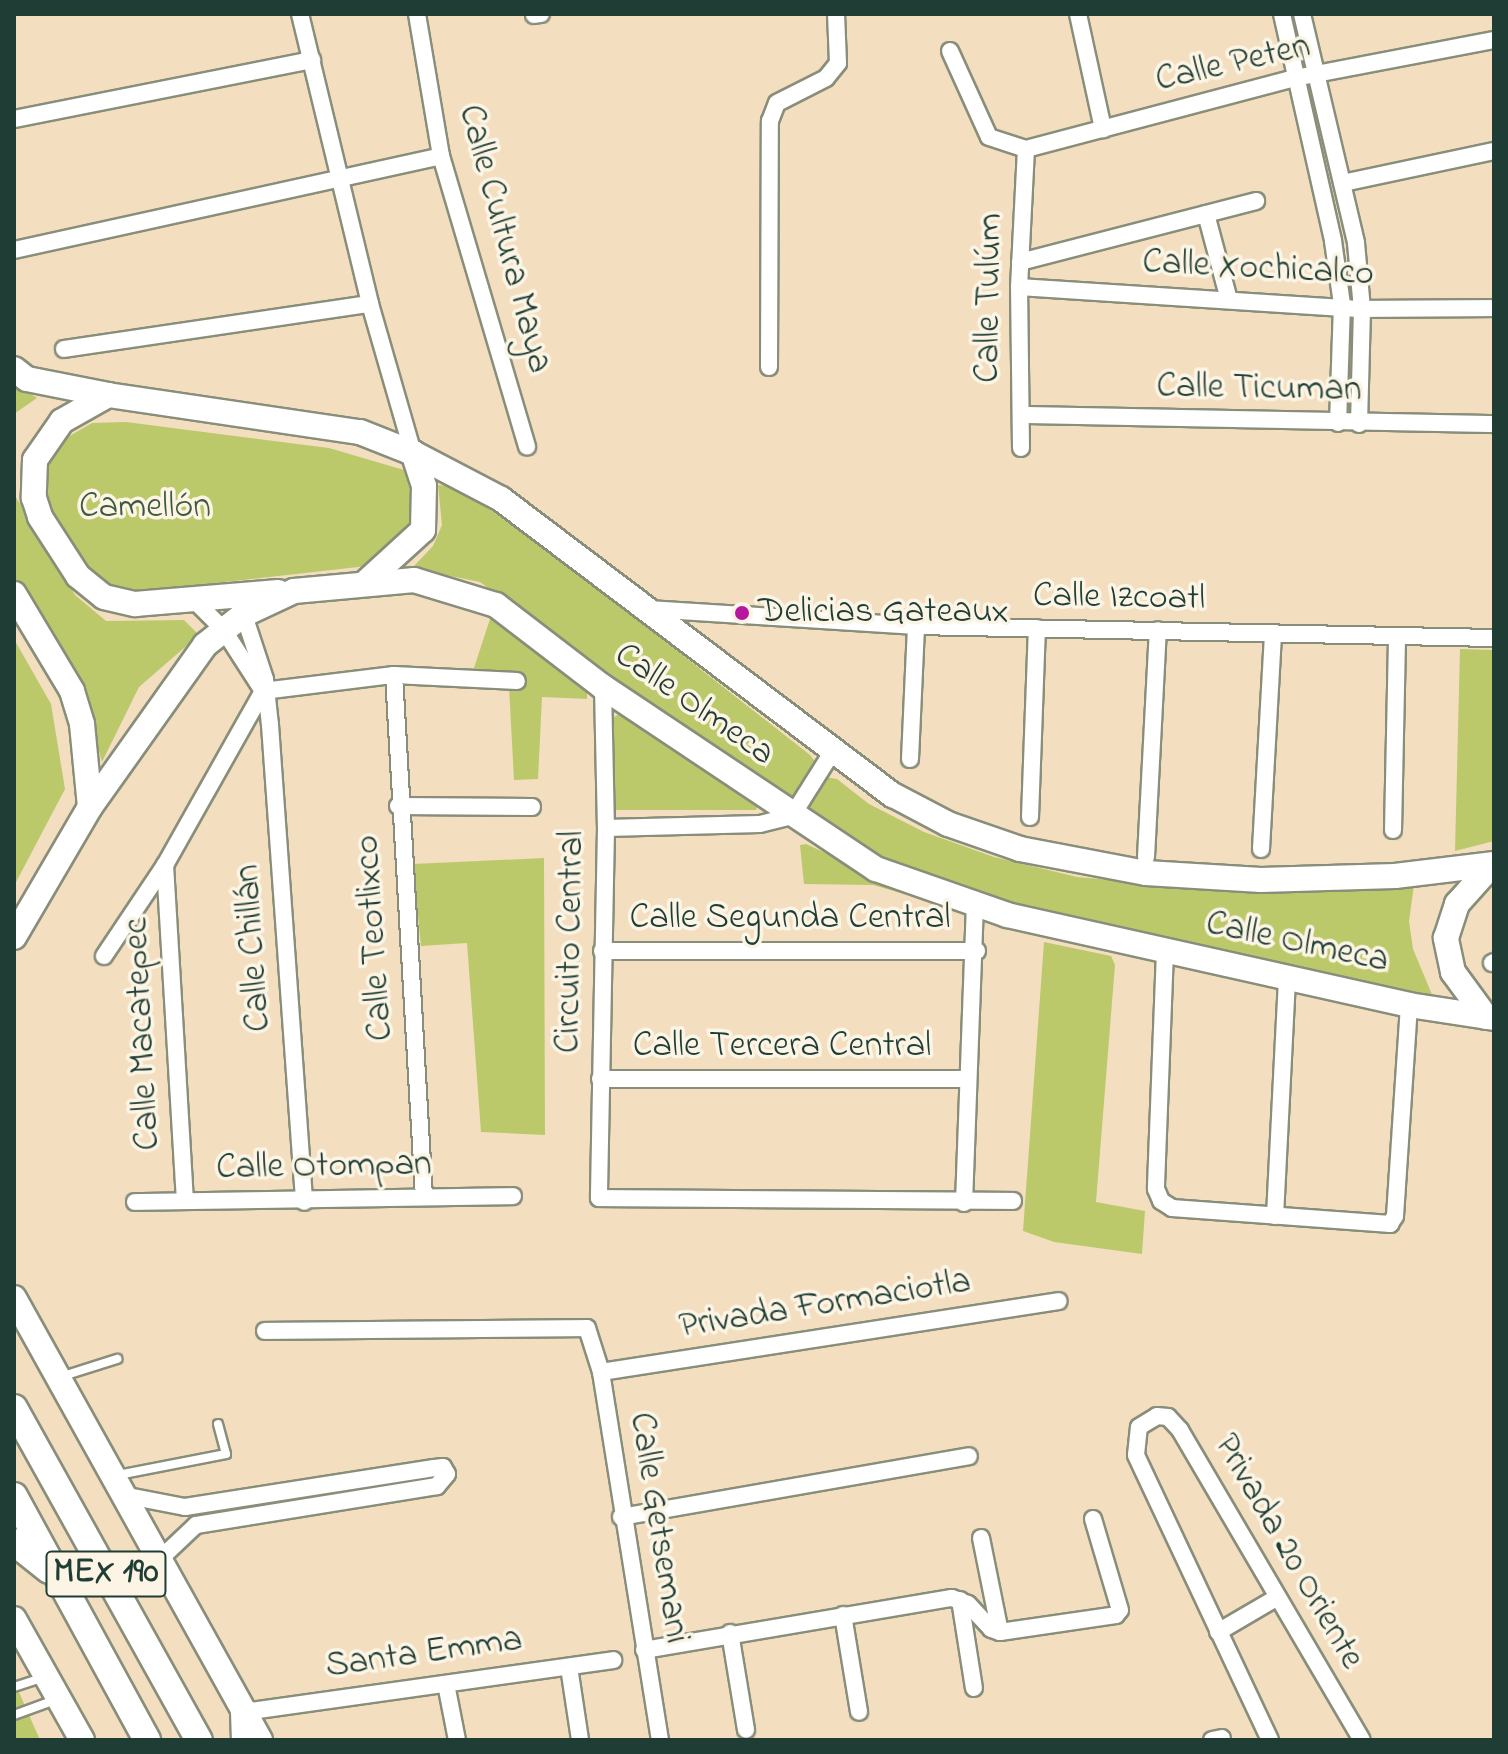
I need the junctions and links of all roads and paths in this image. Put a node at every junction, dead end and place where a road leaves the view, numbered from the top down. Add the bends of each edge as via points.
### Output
1 (300, 14) edge
2 (417, 14) edge
3 (430, 14) edge
4 (836, 14) edge
5 (1078, 14) edge
6 (1282, 14) edge
7 (1302, 14) edge
8 (1494, 40) edge
9 (426, 46) junction
10 (950, 51) dead end
11 (312, 60) junction
12 (1315, 77) junction
13 (1295, 78) junction
14 (14, 119) edge
15 (1103, 129) junction
16 (1026, 149) junction
17 (1494, 151) edge
18 (441, 156) junction
19 (339, 176) junction
20 (1343, 183) junction
21 (1256, 201) dead end
22 (1206, 214) junction
23 (14, 250) edge
24 (1020, 262) junction
25 (1019, 287) junction
26 (1229, 300) junction
27 (370, 304) junction
28 (1342, 304) junction
29 (1494, 308) edge
30 (1362, 309) junction
31 (64, 349) dead end
32 (769, 367) dead end
33 (14, 369) edge
34 (108, 395) junction
35 (1022, 415) junction
36 (1338, 423) junction
37 (1359, 424) junction
38 (1494, 424) edge
39 (527, 447) dead end
40 (1021, 448) dead end
41 (413, 453) junction
42 (366, 582) junction
43 (14, 594) edge
44 (191, 597) junction
45 (646, 609) junction
46 (235, 613) junction
47 (916, 626) junction
48 (1037, 628) junction
49 (1158, 630) junction
50 (1273, 634) junction
51 (1397, 636) junction
52 (1494, 638) edge
53 (394, 675) junction
54 (517, 681) dead end
55 (603, 687) junction
56 (263, 691) junction
57 (833, 751) junction
58 (910, 759) dead end
59 (398, 806) junction
60 (90, 807) junction
61 (532, 807) dead end
62 (792, 816) junction
63 (1030, 817) dead end
64 (606, 828) junction
65 (1393, 830) dead end
66 (1261, 849) dead end
67 (1146, 857) dead end
68 (165, 865) junction
69 (1493, 865) edge
70 (975, 903) junction
71 (14, 937) edge
72 (602, 951) junction
73 (977, 951) junction
74 (1165, 951) junction
75 (104, 956) dead end
76 (1287, 978) junction
77 (1409, 1005) junction
78 (1490, 1017) edge
79 (600, 1079) junction
80 (965, 1079) junction
81 (513, 1196) dead end
82 (424, 1197) junction
83 (185, 1200) junction
84 (1013, 1201) dead end
85 (135, 1202) dead end
86 (304, 1202) junction
87 (964, 1203) junction
88 (1275, 1216) junction
89 (14, 1298) edge
90 (1059, 1301) dead end
91 (265, 1331) dead end
92 (117, 1359) dead end
93 (601, 1372) junction
94 (58, 1377) junction
95 (14, 1408) edge
96 (218, 1424) dead end
97 (969, 1456) dead end
98 (118, 1485) junction
99 (14, 1496) edge
100 (621, 1517) junction
101 (1093, 1519) dead end
102 (981, 1538) dead end
103 (14, 1542) edge
104 (159, 1560) junction
105 (60, 1578) junction
106 (1278, 1597) junction
107 (960, 1600) junction
108 (843, 1615) junction
109 (14, 1619) edge
110 (1000, 1632) junction
111 (1218, 1632) junction
112 (730, 1633) junction
113 (644, 1650) junction
114 (613, 1660) dead end
115 (569, 1667) junction
116 (46, 1677) junction
117 (446, 1684) junction
118 (14, 1687) edge
119 (974, 1688) dead end
120 (59, 1699) junction
121 (244, 1712) junction
122 (859, 1712) dead end
123 (14, 1715) edge
124 (746, 1730) dead end
125 (82, 1740) edge
126 (147, 1740) edge
127 (199, 1740) edge
128 (245, 1740) edge
129 (260, 1740) edge
130 (457, 1740) edge
131 (580, 1740) edge
132 (660, 1740) edge
133 (1270, 1740) edge
134 (1362, 1740) edge

1 - 11 street
2 - 9 street, Calle Cultura Maya
3 - 9 street, Calle Cultura Maya
4 - 32 street via 838,63 826,78 777,103 770,121
5 - 15 street
6 - 13 street
7 - 12 street
8 - 12 street, Calle Peten
9 - 18 street, Calle Cultura Maya
10 - 16 street via 989,137
11 - 14 street
11 - 19 street
12 - 13 street, Calle Peten
12 - 20 street
13 - 15 street, Calle Peten
13 - 28 street via 1333,241
15 - 16 street, Calle Peten
16 - 24 street, Calle Tulúm
17 - 20 street
18 - 19 street
18 - 39 street, Calle Cultura Maya
19 - 23 street
19 - 27 street
20 - 30 street
21 - 22 street
22 - 24 street
22 - 26 street
24 - 25 street, Calle Tulúm
25 - 26 street, Calle Xochicalco
25 - 35 street, Calle Tulúm
26 - 28 street, Calle Xochicalco
27 - 31 street
27 - 41 street
28 - 30 street, Calle Xochicalco
28 - 36 street
29 - 30 street, Calle Xochicalco
30 - 37 street
33 - 34 street, Calle Olmeca via 27,379
34 - 41 street, Calle Olmeca via 360,432
34 - 44 street via 62,421 35,460 34,498 40,517 63,557 104,597 135,604
35 - 36 street, Calle Ticuman
35 - 40 street, Calle Tulúm
36 - 37 street, Calle Ticuman
37 - 38 street, Calle Ticuman
41 - 42 street via 424,486 423,530
41 - 45 street, Calle Olmeca via 501,499
42 - 46 street, Calle Olmeca via 294,591
42 - 55 street, Calle Olmeca via 414,580 496,605
43 - 60 street via 72,691 82,724
44 - 46 street
44 - 46 street, Calle Chillán
45 - 47 street, Calle Izcoatl
45 - 57 street, Calle Olmeca
46 - 56 street, Calle Chillán
46 - 56 street, Calle Chillán via 265,679
46 - 60 street, Calle Olmeca via 186,666
47 - 48 street, Calle Izcoatl
47 - 58 street
48 - 49 street, Calle Izcoatl
48 - 63 street
49 - 50 street, Calle Izcoatl
49 - 67 street
50 - 51 street, Calle Izcoatl
50 - 66 street
51 - 52 street, Calle Izcoatl
51 - 65 street
53 - 54 street
53 - 56 street
53 - 59 street, Calle Teotlixco
55 - 62 street, Calle Olmeca
55 - 64 street, Circuito Central
56 - 68 street
56 - 86 street, Calle Chillán via 270,725
57 - 62 street
57 - 69 street, Calle Olmeca via 893,795 948,824 1073,863 1261,880 1395,876
59 - 61 street
59 - 82 street, Calle Teotlixco
60 - 71 street, Calle Olmeca
62 - 64 street via 760,824
62 - 70 street, Calle Olmeca via 876,869
64 - 72 street, Circuito Central
68 - 75 street
68 - 83 street, Calle Macatepec
69 - 78 street via 1463,894 1446,938 1453,972
70 - 73 street
70 - 74 street, Calle Olmeca
72 - 73 street, Calle Segunda Central
72 - 79 street, Circuito Central
73 - 80 street
74 - 76 street, Calle Olmeca
74 - 88 street via 1156,1189 1172,1208
76 - 77 street, Calle Olmeca
76 - 88 street
77 - 78 street, Calle Olmeca
77 - 88 street via 1395,1216 1390,1224
79 - 80 street, Calle Tercera Central
79 - 87 street, Circuito Central via 599,1198
80 - 87 street
81 - 82 street, Calle Otompan
82 - 86 street, Calle Otompan
83 - 85 street, Calle Otompan
83 - 86 street, Calle Otompan
84 - 87 street
89 - 94 street
90 - 93 street, Privada Formaciotla
91 - 93 street, Calle Getsemani via 587,1328
92 - 94 lane
93 - 100 street, Calle Getsemani
94 - 98 street
95 - 127 main road, MEX 190
96 - 98 lane via 226,1454
97 - 100 street
98 - 104 street
98 - 104 street via 185,1507 434,1468 443,1467 447,1474 437,1486 196,1525
99 - 105 main road, MEX 190
100 - 113 street, Calle Getsemani
101 - 110 street via 1120,1610 1116,1615
102 - 110 street
103 - 105 main road
104 - 121 street
105 - 126 main road, MEX 190
106 - 111 street
106 - 111 street, Privada 20 Oriente via 1180,1430 1168,1417 1148,1420 1134,1439 1136,1455
106 - 134 street, Privada 20 Oriente
107 - 108 street
107 - 110 street
107 - 119 street
108 - 112 street
108 - 122 street
109 - 116 street
111 - 133 street
112 - 113 street
112 - 124 street
113 - 132 street, Calle Getsemani
114 - 115 street, Santa Emma
115 - 117 street, Santa Emma
115 - 131 street
116 - 118 lane
116 - 120 street
117 - 121 street, Santa Emma
117 - 130 street
120 - 123 lane
120 - 125 street
121 - 128 main road
121 - 129 street

